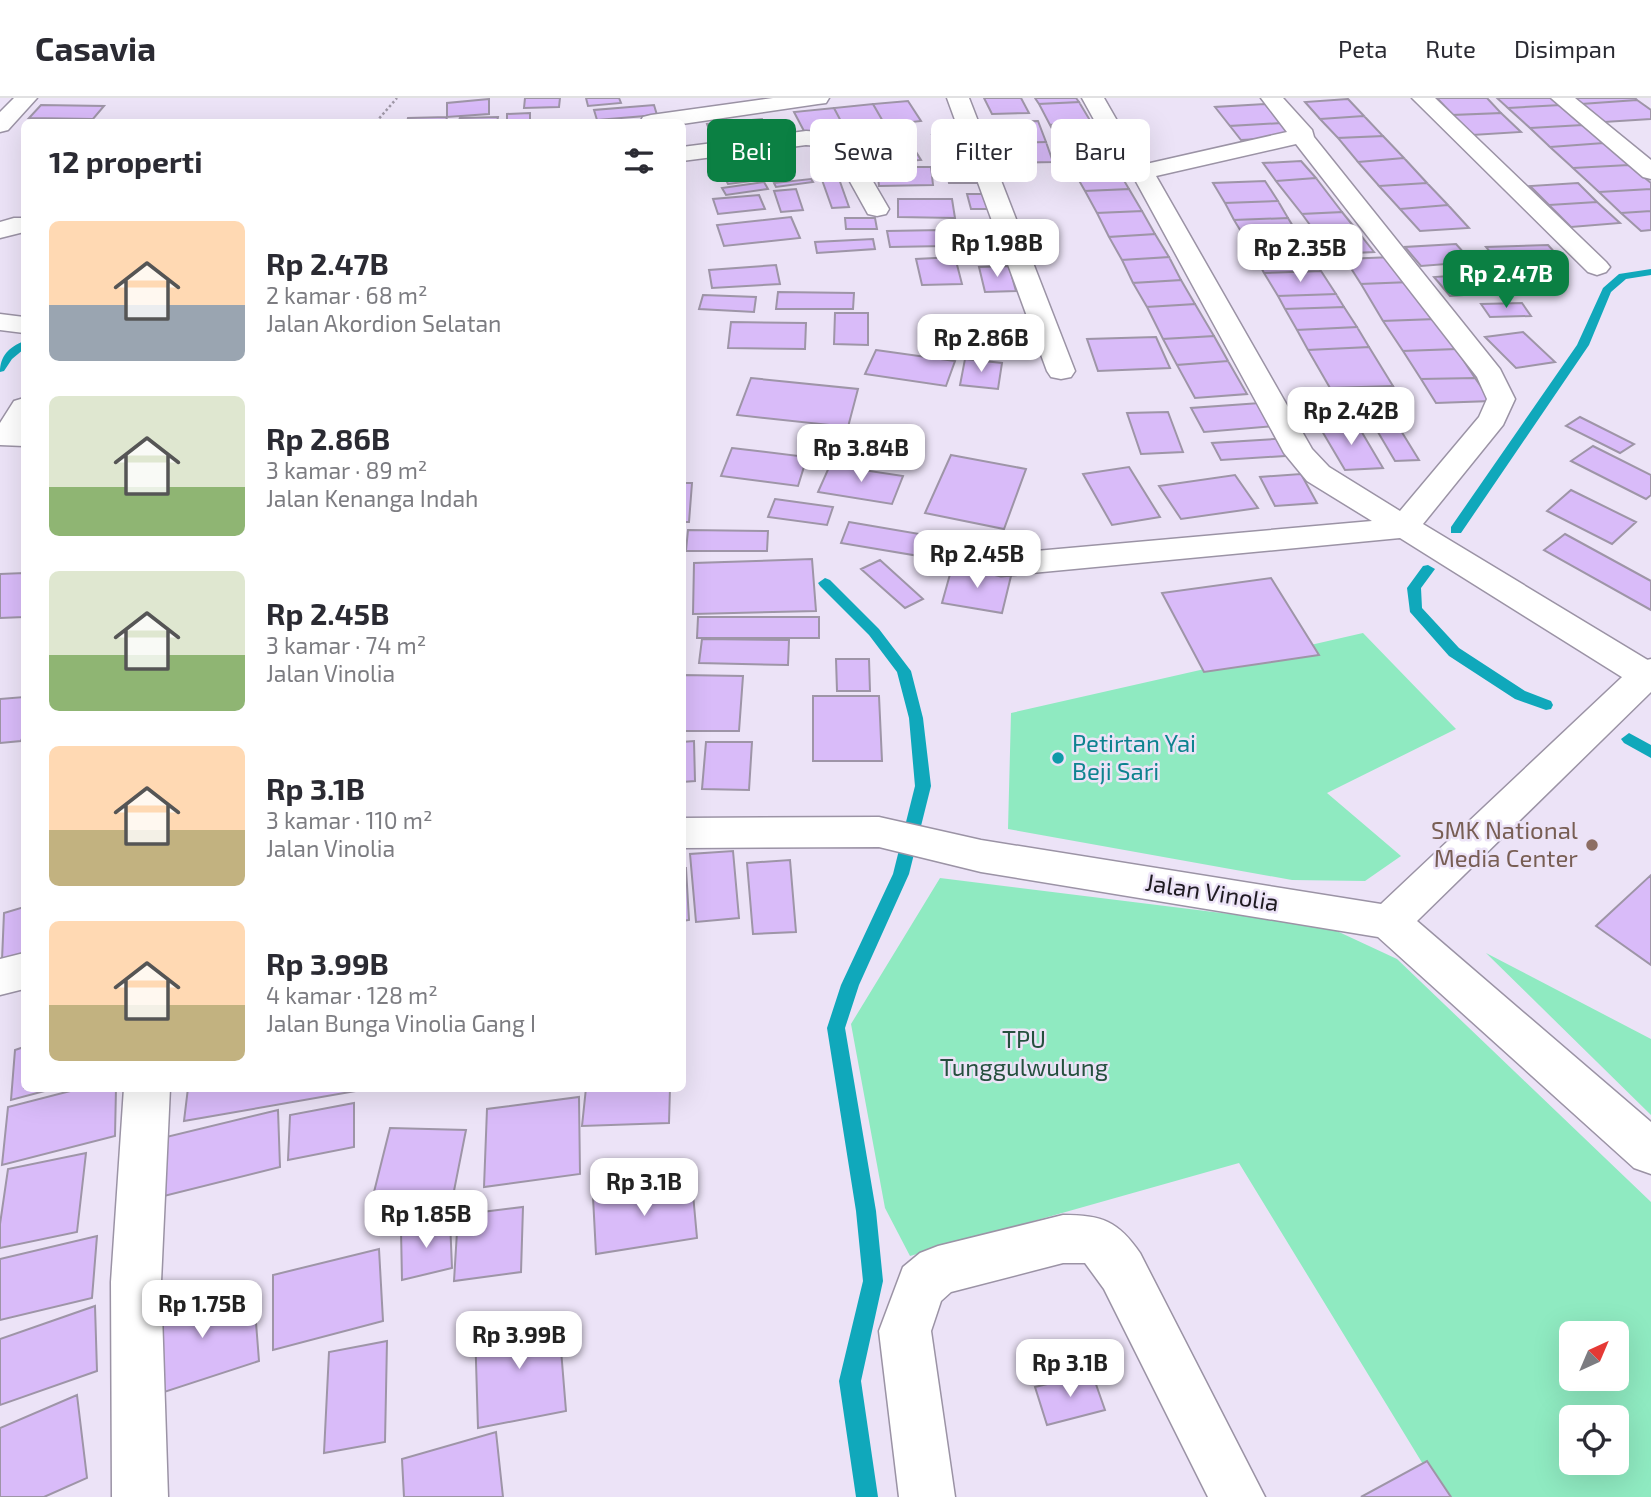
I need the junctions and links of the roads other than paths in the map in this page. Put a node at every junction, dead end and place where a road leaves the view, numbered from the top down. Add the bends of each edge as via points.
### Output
1 (26, 98) edge
2 (678, 98) edge
3 (818, 98) edge
4 (958, 98) edge
5 (1093, 98) edge
6 (1272, 98) edge
7 (1423, 98) edge
8 (1562, 98) edge
9 (667, 119) edge
10 (684, 119) edge
11 (1105, 119) edge
12 (0, 125) edge
13 (1304, 135) junction
14 (686, 153) edge
15 (1150, 170) edge
16 (1651, 172) edge
17 (1148, 182) edge
18 (877, 209) dead end
19 (21, 225) edge
20 (0, 231) edge
21 (1597, 267) dead end
22 (0, 322) edge
23 (21, 325) edge
24 (1061, 371) dead end
25 (21, 414) edge
26 (10, 438) edge
27 (1403, 528) junction
28 (1001, 565) dead end
29 (1648, 673) edge
30 (686, 833) edge
31 (1390, 922) junction
32 (21, 972) edge
33 (0, 976) edge
34 (147, 1092) edge
35 (1651, 1152) edge
36 (140, 1497) edge
37 (928, 1497) edge
38 (1237, 1497) edge

1 - 12 street
2 - 9 street
3 - 10 street
4 - 24 street
5 - 11 street
6 - 13 street
7 - 21 street
8 - 16 street
13 - 15 street
13 - 27 street via 1490,374 1501,399 1493,419
14 - 18 street via 822,139 842,147
17 - 27 street via 1299,453 1318,474
19 - 20 street
22 - 23 street
25 - 26 street
27 - 28 street
27 - 29 street
29 - 31 street
30 - 31 street, Jalan Vinolia via 879,832 981,856
31 - 35 street
32 - 33 street
34 - 36 street via 136,1282
37 - 38 street via 905,1331 921,1285 938,1271 1063,1239 1089,1239 1107,1248

